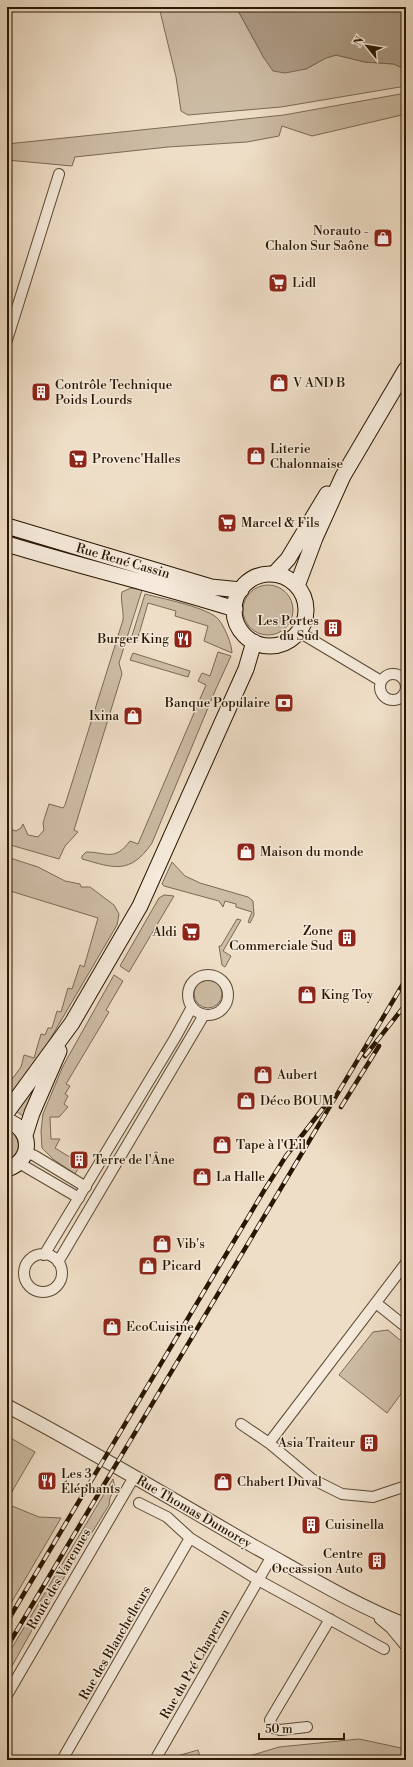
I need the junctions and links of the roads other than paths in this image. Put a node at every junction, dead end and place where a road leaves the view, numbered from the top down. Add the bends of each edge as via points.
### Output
1 (58, 174) dead end
2 (7, 340) edge
3 (406, 368) edge
4 (343, 476) junction
5 (7, 526) edge
6 (7, 544) edge
7 (274, 574) junction
8 (297, 586) junction
9 (241, 590) junction
10 (235, 609) junction
11 (299, 632) junction
12 (254, 642) junction
13 (381, 681) dead end
14 (192, 1007) junction
15 (204, 1015) junction
16 (72, 1023) junction
17 (7, 1112) edge
18 (7, 1121) edge
19 (25, 1135) junction
20 (17, 1161) edge
21 (86, 1187) junction
22 (79, 1198) junction
23 (44, 1254) junction
24 (58, 1262) junction
25 (406, 1263) edge
26 (376, 1303) junction
27 (406, 1327) edge
28 (7, 1406) edge
29 (7, 1412) edge
30 (36, 1421) junction
31 (241, 1424) dead end
32 (269, 1443) junction
33 (134, 1477) junction
34 (406, 1486) edge
35 (139, 1503) dead end
36 (190, 1538) junction
37 (272, 1556) junction
38 (258, 1580) junction
39 (374, 1612) junction
40 (406, 1617) edge
41 (330, 1619) junction
42 (406, 1624) edge
43 (406, 1644) edge
44 (384, 1649) dead end
45 (7, 1695) edge
46 (307, 1727) dead end
47 (62, 1760) edge
48 (155, 1760) edge

1 - 2 street
3 - 4 main road
4 - 7 main road via 324,497 288,559
4 - 8 main road
5 - 9 main road, Rue René Cassin via 211,587
6 - 10 main road, Rue René Cassin
7 - 8 main road via 287,578
7 - 9 main road via 256,577
8 - 11 main road via 306,606 306,617
9 - 10 main road
10 - 12 main road via 240,628
11 - 12 main road via 286,642 276,645
11 - 13 street
12 - 16 main road via 246,669 150,885
14 - 15 street
14 - 15 street via 188,995 192,983 202,975 220,978 228,989 227,1001 220,1011
14 - 21 street
15 - 24 street
16 - 17 main road
16 - 19 main road
18 - 19 main road via 20,1128
19 - 20 main road via 27,1143
20 - 21 street via 35,1156
20 - 22 street
21 - 22 street
22 - 23 street
23 - 24 street
23 - 24 street via 32,1258 25,1268 26,1281 34,1290 46,1292 57,1286 62,1277
25 - 26 street
26 - 27 street
26 - 32 street
28 - 30 street, Rue Thomas Dumorey
29 - 30 street, Rue Thomas Dumorey
30 - 33 street, Rue Thomas Dumorey
31 - 32 street
32 - 34 street via 312,1479 342,1494 373,1497
33 - 37 street, Rue Thomas Dumorey
33 - 45 street, Route des Varennes
35 - 36 street via 167,1517
36 - 38 street
36 - 47 street, Rue des Blanchefleurs
37 - 38 street, Rue du Pré Chaperon
37 - 39 street, Rue Thomas Dumorey
38 - 41 street
38 - 48 street, Rue du Pré Chaperon
39 - 40 street
39 - 42 street, Rue Thomas Dumorey
39 - 43 street, Rue Thomas Dumorey via 392,1627
41 - 44 street
41 - 46 street via 270,1720 273,1728 280,1730

